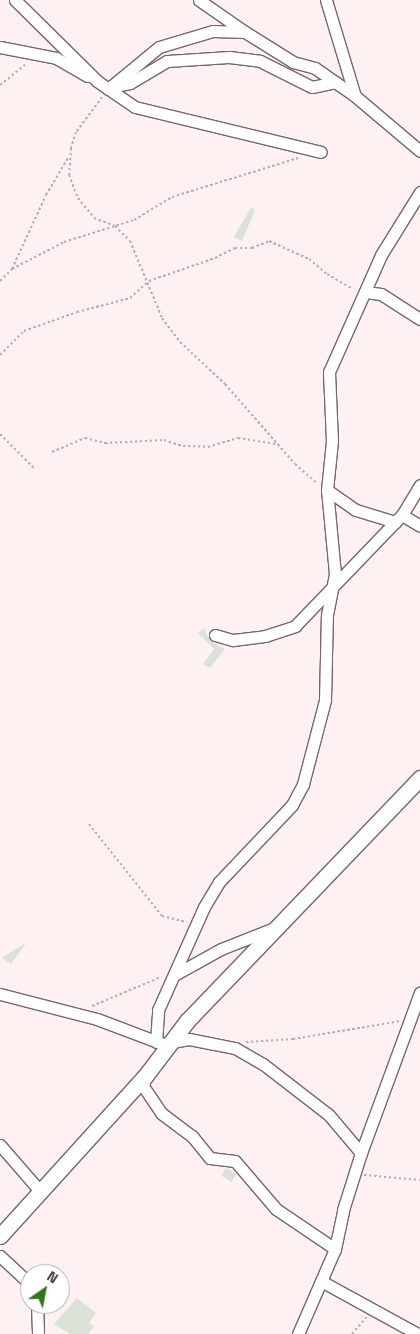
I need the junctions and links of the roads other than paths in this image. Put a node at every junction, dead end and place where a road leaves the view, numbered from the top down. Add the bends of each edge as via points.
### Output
1 (15, 0) edge
2 (200, 0) edge
3 (326, 0) edge
4 (337, 0) edge
5 (332, 11) junction
6 (245, 32) junction
7 (0, 47) edge
8 (97, 81) junction
9 (335, 82) junction
10 (109, 88) junction
11 (355, 96) junction
12 (420, 151) edge
13 (321, 152) dead end
14 (420, 192) edge
15 (365, 292) junction
16 (420, 319) edge
17 (420, 485) edge
18 (327, 490) junction
19 (399, 518) junction
20 (420, 526) edge
21 (333, 586) junction
22 (215, 634) dead end
23 (420, 778) edge
24 (283, 925) junction
25 (176, 974) junction
26 (420, 993) edge
27 (0, 994) edge
28 (166, 1043) junction
29 (146, 1075) junction
30 (0, 1145) edge
31 (361, 1153) junction
32 (40, 1191) junction
33 (0, 1236) edge
34 (335, 1249) junction
35 (0, 1256) edge
36 (20, 1275) edge
37 (321, 1281) junction
38 (37, 1314) edge
39 (38, 1334) edge
40 (298, 1334) edge
41 (418, 1334) edge

1 - 8 street
2 - 6 street
3 - 5 street
4 - 5 street
5 - 11 street
6 - 9 street via 293,62 315,68
6 - 10 street via 212,31 159,47
7 - 8 street via 44,54
8 - 10 street
9 - 10 street via 312,87 260,61 228,57 167,61 130,83
9 - 11 street
10 - 13 street via 135,107
11 - 12 street
14 - 15 street via 381,254
15 - 16 street via 381,294
15 - 18 street via 329,372 332,441
17 - 19 street
18 - 19 street via 356,510
18 - 21 street
19 - 20 street
19 - 21 street
21 - 22 street via 286,631 233,640
21 - 25 street via 327,615 325,700 299,794 219,882 204,907
23 - 24 street
24 - 25 street via 220,949
24 - 28 street
25 - 28 street via 158,1010
26 - 31 street
27 - 28 street via 97,1019
28 - 29 street
28 - 31 street via 189,1039 235,1048 264,1064 329,1115
29 - 32 street
29 - 34 street via 143,1086 161,1113 192,1136 210,1158 235,1161 276,1209
30 - 32 street
31 - 34 street
32 - 33 street
34 - 37 street
35 - 36 street
37 - 40 street
37 - 41 street
38 - 39 street

